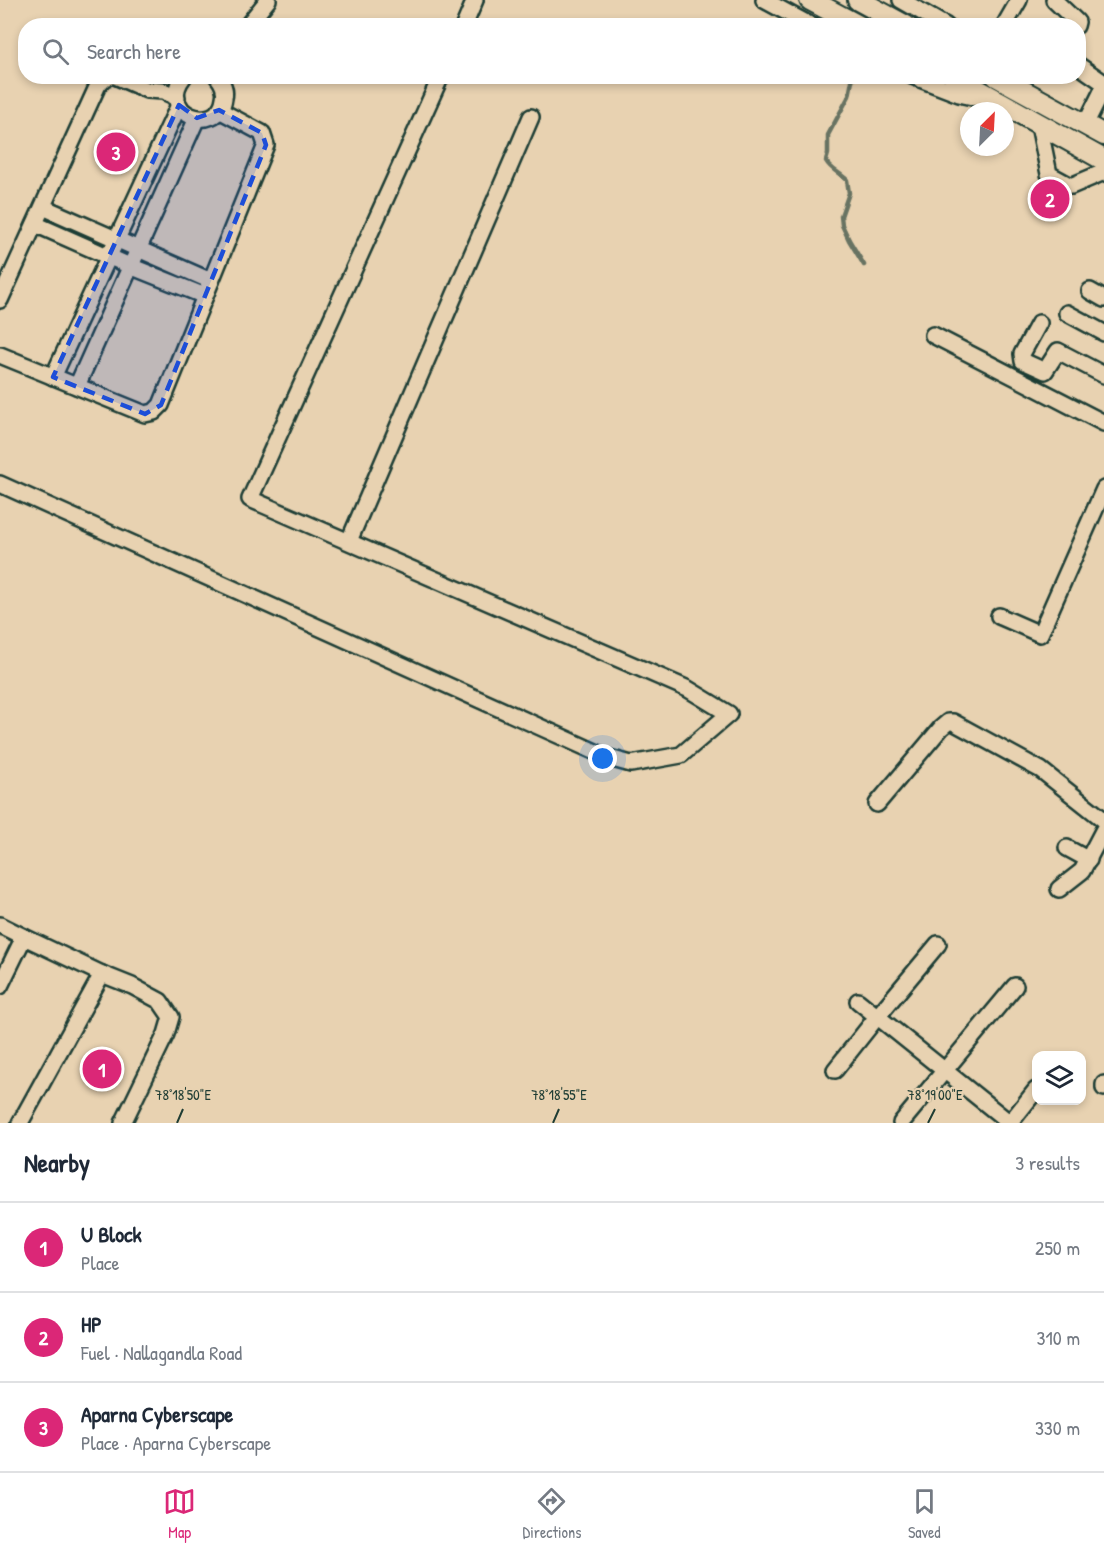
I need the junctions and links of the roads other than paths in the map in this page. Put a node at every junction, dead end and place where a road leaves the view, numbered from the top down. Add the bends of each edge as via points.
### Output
1 (268, 0) edge
2 (476, 0) edge
3 (764, 0) edge
4 (810, 0) edge
5 (858, 0) edge
6 (1019, 0) edge
7 (1054, 0) edge
8 (905, 2) edge
9 (253, 18) edge
10 (468, 18) edge
11 (797, 18) edge
12 (844, 18) edge
13 (891, 18) edge
14 (932, 18) edge
15 (1009, 18) edge
16 (1073, 18) edge
17 (1086, 71) edge
18 (99, 84) edge
19 (132, 84) edge
20 (180, 84) edge
21 (222, 84) edge
22 (437, 84) edge
23 (933, 84) edge
24 (967, 84) edge
25 (1012, 84) edge
26 (1104, 85) edge
27 (178, 101) junction
28 (993, 102) edge
29 (998, 102) edge
30 (219, 110) junction
31 (1014, 111) edge
32 (531, 117) dead end
33 (197, 118) junction
34 (1039, 125) junction
35 (1085, 125) junction
36 (1104, 135) edge
37 (1104, 160) edge
38 (1104, 172) edge
39 (43, 207) junction
40 (35, 224) junction
41 (116, 238) junction
42 (139, 248) junction
43 (108, 256) junction
44 (130, 266) junction
45 (211, 281) junction
46 (1090, 291) dead end
47 (205, 296) junction
48 (1104, 299) edge
49 (0, 300) edge
50 (1067, 313) dead end
51 (1039, 322) dead end
52 (1104, 333) edge
53 (933, 335) dead end
54 (0, 355) edge
55 (1104, 375) edge
56 (54, 377) junction
57 (77, 386) junction
58 (1104, 423) edge
59 (0, 484) edge
60 (1104, 489) edge
61 (349, 542) junction
62 (999, 616) dead end
63 (878, 804) dead end
64 (1104, 820) edge
65 (1104, 829) edge
66 (1066, 848) dead end
67 (1089, 860) junction
68 (1059, 889) dead end
69 (0, 925) edge
70 (24, 937) junction
71 (939, 945) dead end
72 (102, 974) junction
73 (0, 986) edge
74 (1015, 986) dead end
75 (858, 1001) dead end
76 (877, 1017) junction
77 (835, 1070) dead end
78 (945, 1070) junction
79 (1104, 1084) edge
80 (1104, 1088) edge
81 (1032, 1095) edge
82 (20, 1123) edge
83 (123, 1123) edge
84 (901, 1123) edge

1 - 9 street
2 - 10 street
3 - 11 street
4 - 12 main road
5 - 13 main road
6 - 15 street
7 - 16 street
8 - 14 street
17 - 26 street
18 - 39 street
19 - 27 street via 163,91
20 - 27 street
21 - 30 street via 225,95
22 - 61 street via 250,499
23 - 28 street
24 - 29 main road
25 - 35 main road
26 - 35 street
27 - 33 street via 183,111
27 - 41 street
30 - 33 street via 206,118
30 - 45 street via 262,133 266,145
31 - 34 main road
32 - 61 street
33 - 42 street
34 - 37 main road
34 - 38 street via 1049,174 1071,186
35 - 36 main road
39 - 40 street
39 - 41 street
40 - 43 street
40 - 49 street
41 - 42 street
41 - 43 street
42 - 44 street
42 - 45 street
43 - 44 street
43 - 56 street
44 - 47 street
44 - 57 street
45 - 47 street
46 - 48 street
47 - 57 street via 161,405 154,412 145,414
50 - 52 street
51 - 55 street via 1022,354 1024,362 1045,371 1058,351
53 - 58 street
54 - 56 street
56 - 57 street
59 - 61 street via 609,758 631,764 681,755 729,714 688,689
60 - 62 street via 1040,634
63 - 64 street via 948,722 957,723 1041,770
65 - 67 street
66 - 67 street
67 - 68 street via 1082,871
69 - 70 street
70 - 72 street
70 - 73 street
71 - 76 street
72 - 82 street
72 - 83 street via 160,1001 171,1017
74 - 78 street
75 - 76 street
76 - 77 street
76 - 78 street
78 - 81 street via 1010,1123
78 - 84 street
79 - 80 street

